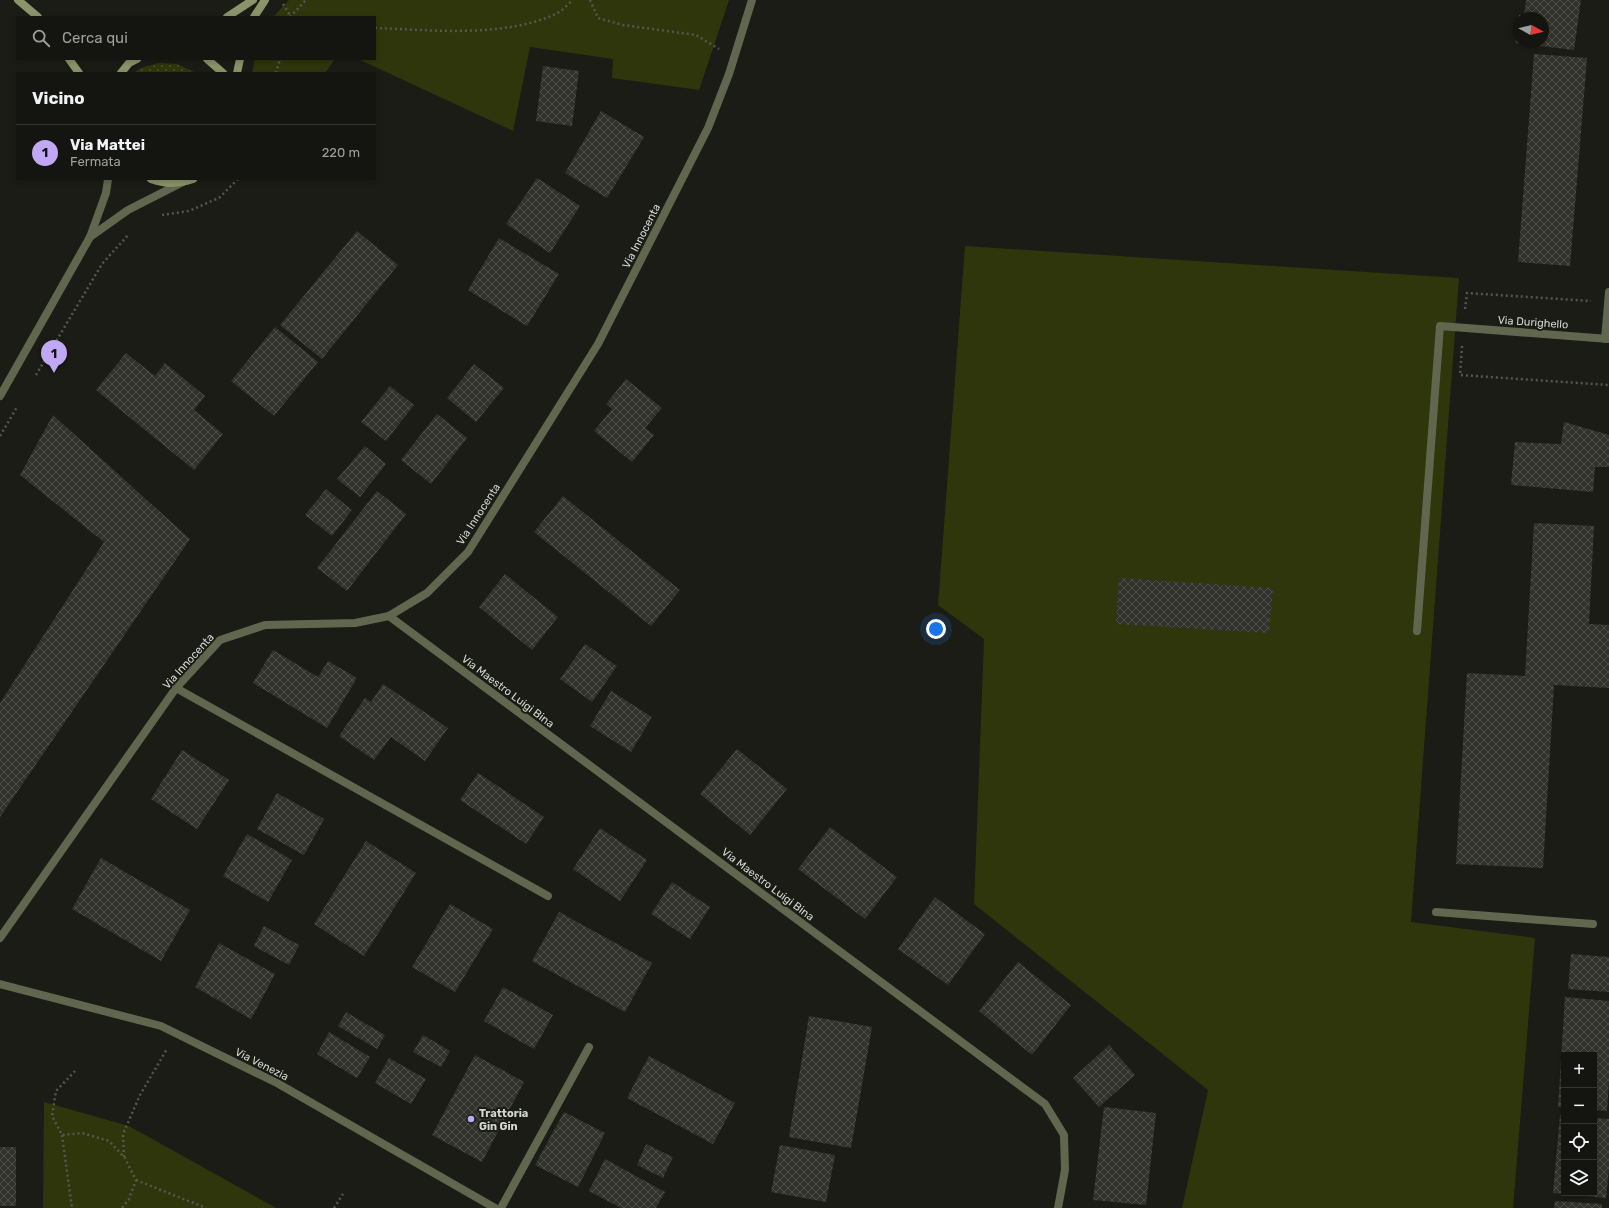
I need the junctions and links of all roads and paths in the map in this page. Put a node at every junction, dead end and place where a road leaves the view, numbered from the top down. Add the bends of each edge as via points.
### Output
1 (18, 0) edge
2 (253, 0) edge
3 (265, 0) edge
4 (281, 0) edge
5 (306, 0) edge
6 (573, 0) edge
7 (590, 0) edge
8 (752, 0) edge
9 (37, 16) edge
10 (229, 16) edge
11 (255, 16) edge
12 (289, 16) edge
13 (291, 16) edge
14 (376, 28) edge
15 (70, 60) edge
16 (135, 60) edge
17 (208, 60) edge
18 (240, 60) edge
19 (280, 60) edge
20 (733, 62) junction
21 (78, 72) edge
22 (122, 72) edge
23 (222, 72) edge
24 (237, 72) edge
25 (276, 72) edge
26 (108, 180) edge
27 (154, 180) edge
28 (190, 180) edge
29 (237, 180) edge
30 (183, 182) junction
31 (156, 218) dead end
32 (131, 232) dead end
33 (90, 237) junction
34 (1609, 292) edge
35 (1608, 302) edge
36 (1462, 327) junction
37 (1607, 339) edge
38 (34, 378) dead end
39 (1609, 385) edge
40 (0, 396) edge
41 (18, 404) dead end
42 (0, 436) edge
43 (389, 616) junction
44 (1417, 631) dead end
45 (176, 688) junction
46 (548, 896) dead end
47 (1436, 912) dead end
48 (1593, 924) dead end
49 (0, 938) edge
50 (0, 984) edge
51 (177, 1034) junction
52 (589, 1047) dead end
53 (75, 1071) dead end
54 (62, 1135) junction
55 (124, 1158) junction
56 (136, 1180) junction
57 (343, 1194) dead end
58 (72, 1208) edge
59 (122, 1208) edge
60 (206, 1208) edge
61 (334, 1208) edge
62 (495, 1208) edge
63 (501, 1208) edge
64 (1058, 1208) edge

1 - 9 street
2 - 10 street
3 - 11 street
4 - 12 path
5 - 13 path
6 - 14 path via 558,13 516,25 470,32
7 - 20 path via 598,18 623,25 696,35 720,49
8 - 20 street, Via Innocenta
15 - 21 street
16 - 22 street
17 - 23 street
18 - 24 street
19 - 25 path
20 - 43 street, Via Innocenta via 708,128 598,344 468,552 426,593
26 - 33 street via 106,193
27 - 30 street
28 - 30 street
29 - 31 path via 219,198 189,211
30 - 33 street via 128,210
32 - 38 path via 102,264
33 - 40 street
34 - 35 street, Via Durighello
35 - 36 path via 1466,293
35 - 37 street, Via Durighello
36 - 37 street, Via Durighello
36 - 39 path via 1460,375
36 - 44 street, Via Durighello via 1440,326
41 - 42 path
43 - 45 street, Via Innocenta via 355,623 264,625 220,640
43 - 64 street, Via Maestro Luigi Bina via 1045,1104 1064,1135 1065,1170
45 - 46 street
45 - 49 street, Via Innocenta
47 - 48 street
50 - 51 street, Via Venezia via 161,1026
51 - 55 path via 140,1095 123,1134
51 - 62 street, Via Venezia via 277,1083
52 - 63 street
53 - 54 path via 56,1091 52,1116
54 - 55 path via 82,1133 109,1141
54 - 58 path
55 - 56 path
56 - 59 path via 129,1199
56 - 60 path
57 - 61 path

